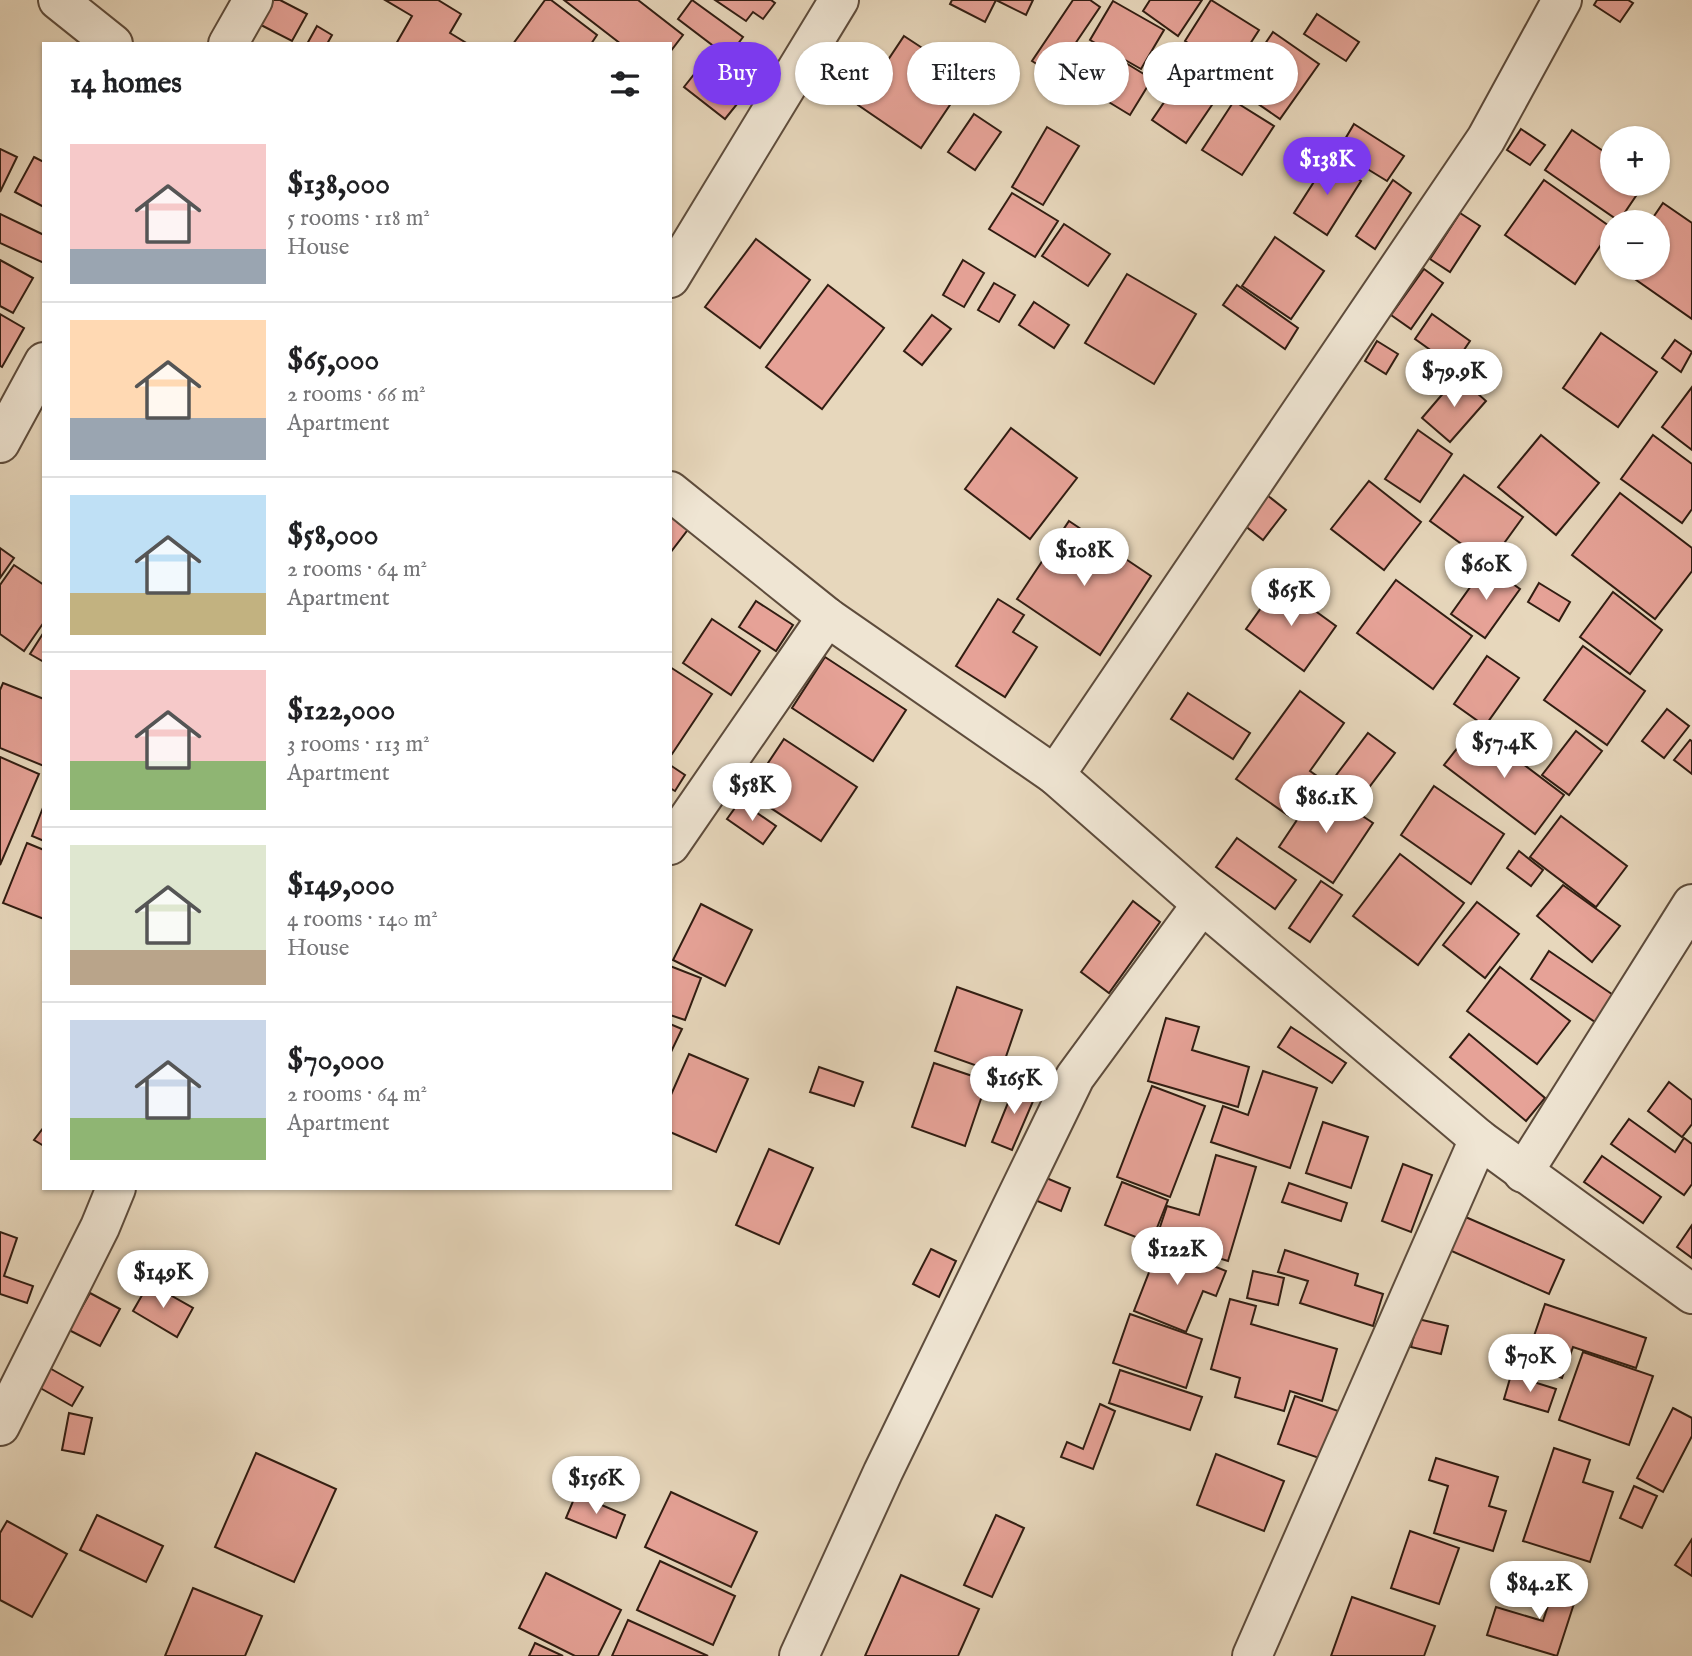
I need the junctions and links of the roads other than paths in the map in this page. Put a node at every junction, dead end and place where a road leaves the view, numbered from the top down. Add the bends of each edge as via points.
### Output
1 (58, 0) edge
2 (253, 0) edge
3 (839, 0) edge
4 (1562, 0) edge
5 (110, 42) edge
6 (229, 42) edge
7 (672, 275) edge
8 (42, 366) edge
9 (0, 443) edge
10 (672, 493) edge
11 (827, 617) junction
12 (1055, 775) junction
13 (672, 842) edge
14 (1202, 904) junction
15 (1692, 904) edge
16 (1479, 1139) junction
17 (1523, 1173) junction
18 (115, 1190) edge
19 (1692, 1294) edge
20 (0, 1426) edge
21 (799, 1656) edge
22 (1251, 1656) edge

1 - 5 street
2 - 6 street
3 - 7 street
4 - 12 street via 1486,139
8 - 9 street
10 - 11 street
11 - 12 street
11 - 13 street
12 - 14 street
14 - 16 street
14 - 21 street via 1075,1077
15 - 17 street
16 - 17 street
16 - 22 street
17 - 19 street
18 - 20 street

